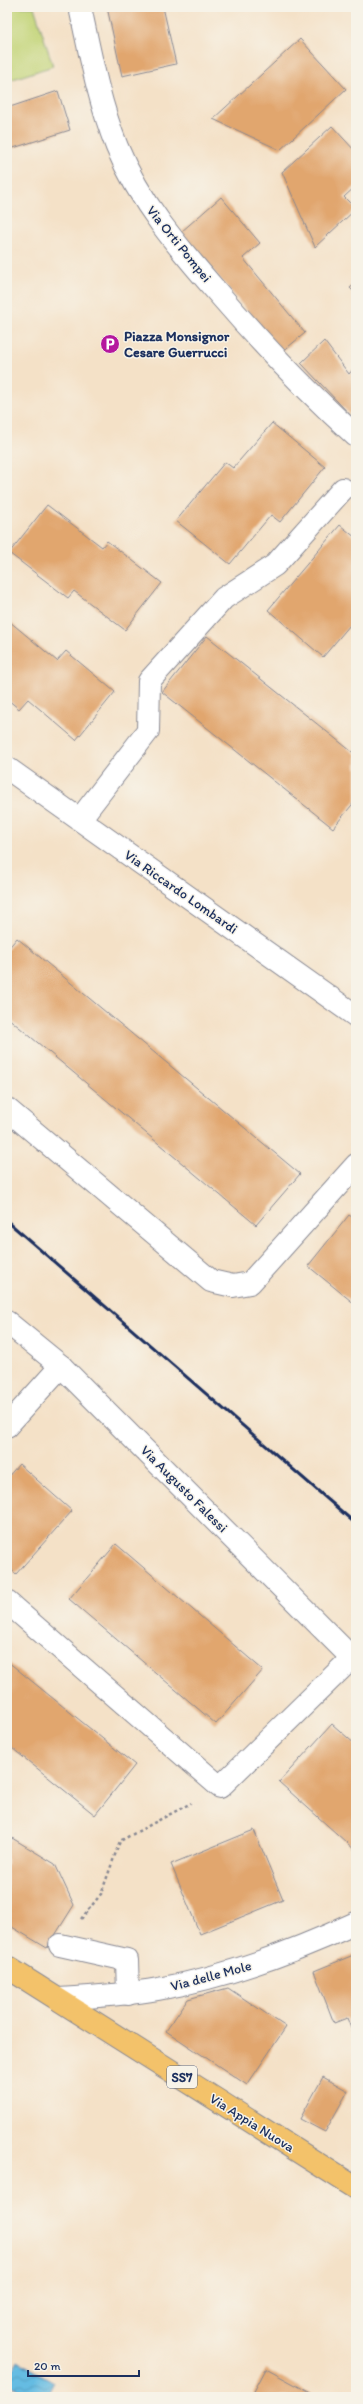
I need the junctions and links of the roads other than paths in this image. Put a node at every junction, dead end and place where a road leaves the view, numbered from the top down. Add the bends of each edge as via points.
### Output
1 (80, 7) edge
2 (356, 436) edge
3 (343, 489) dead end
4 (7, 768) edge
5 (80, 819) junction
6 (356, 1016) edge
7 (7, 1109) edge
8 (356, 1165) edge
9 (7, 1322) edge
10 (61, 1366) junction
11 (7, 1426) edge
12 (7, 1602) edge
13 (354, 1660) edge
14 (356, 1923) edge
15 (60, 1945) road end
16 (7, 1967) edge
17 (128, 1994) junction
18 (59, 1999) junction
19 (356, 2188) edge

1 - 2 street, Via Orti Pompei via 109,125 127,168 149,209 174,242 260,341
3 - 5 street via 275,565 224,598 149,681 148,731
4 - 5 street, Via Riccardo Lombardi
5 - 6 street, Via Riccardo Lombardi
7 - 8 street via 211,1281 233,1286 250,1283
9 - 10 street, Via Augusto Falessi
10 - 11 street
10 - 13 street, Via Augusto Falessi
12 - 13 street via 220,1787
14 - 17 street, Via delle Mole via 244,1968 186,1984
15 - 17 street via 127,1960
16 - 18 main road, Via Appia Nuova / SS7
17 - 18 street, Via delle Mole
18 - 19 main road, Via Appia Nuova / SS7

